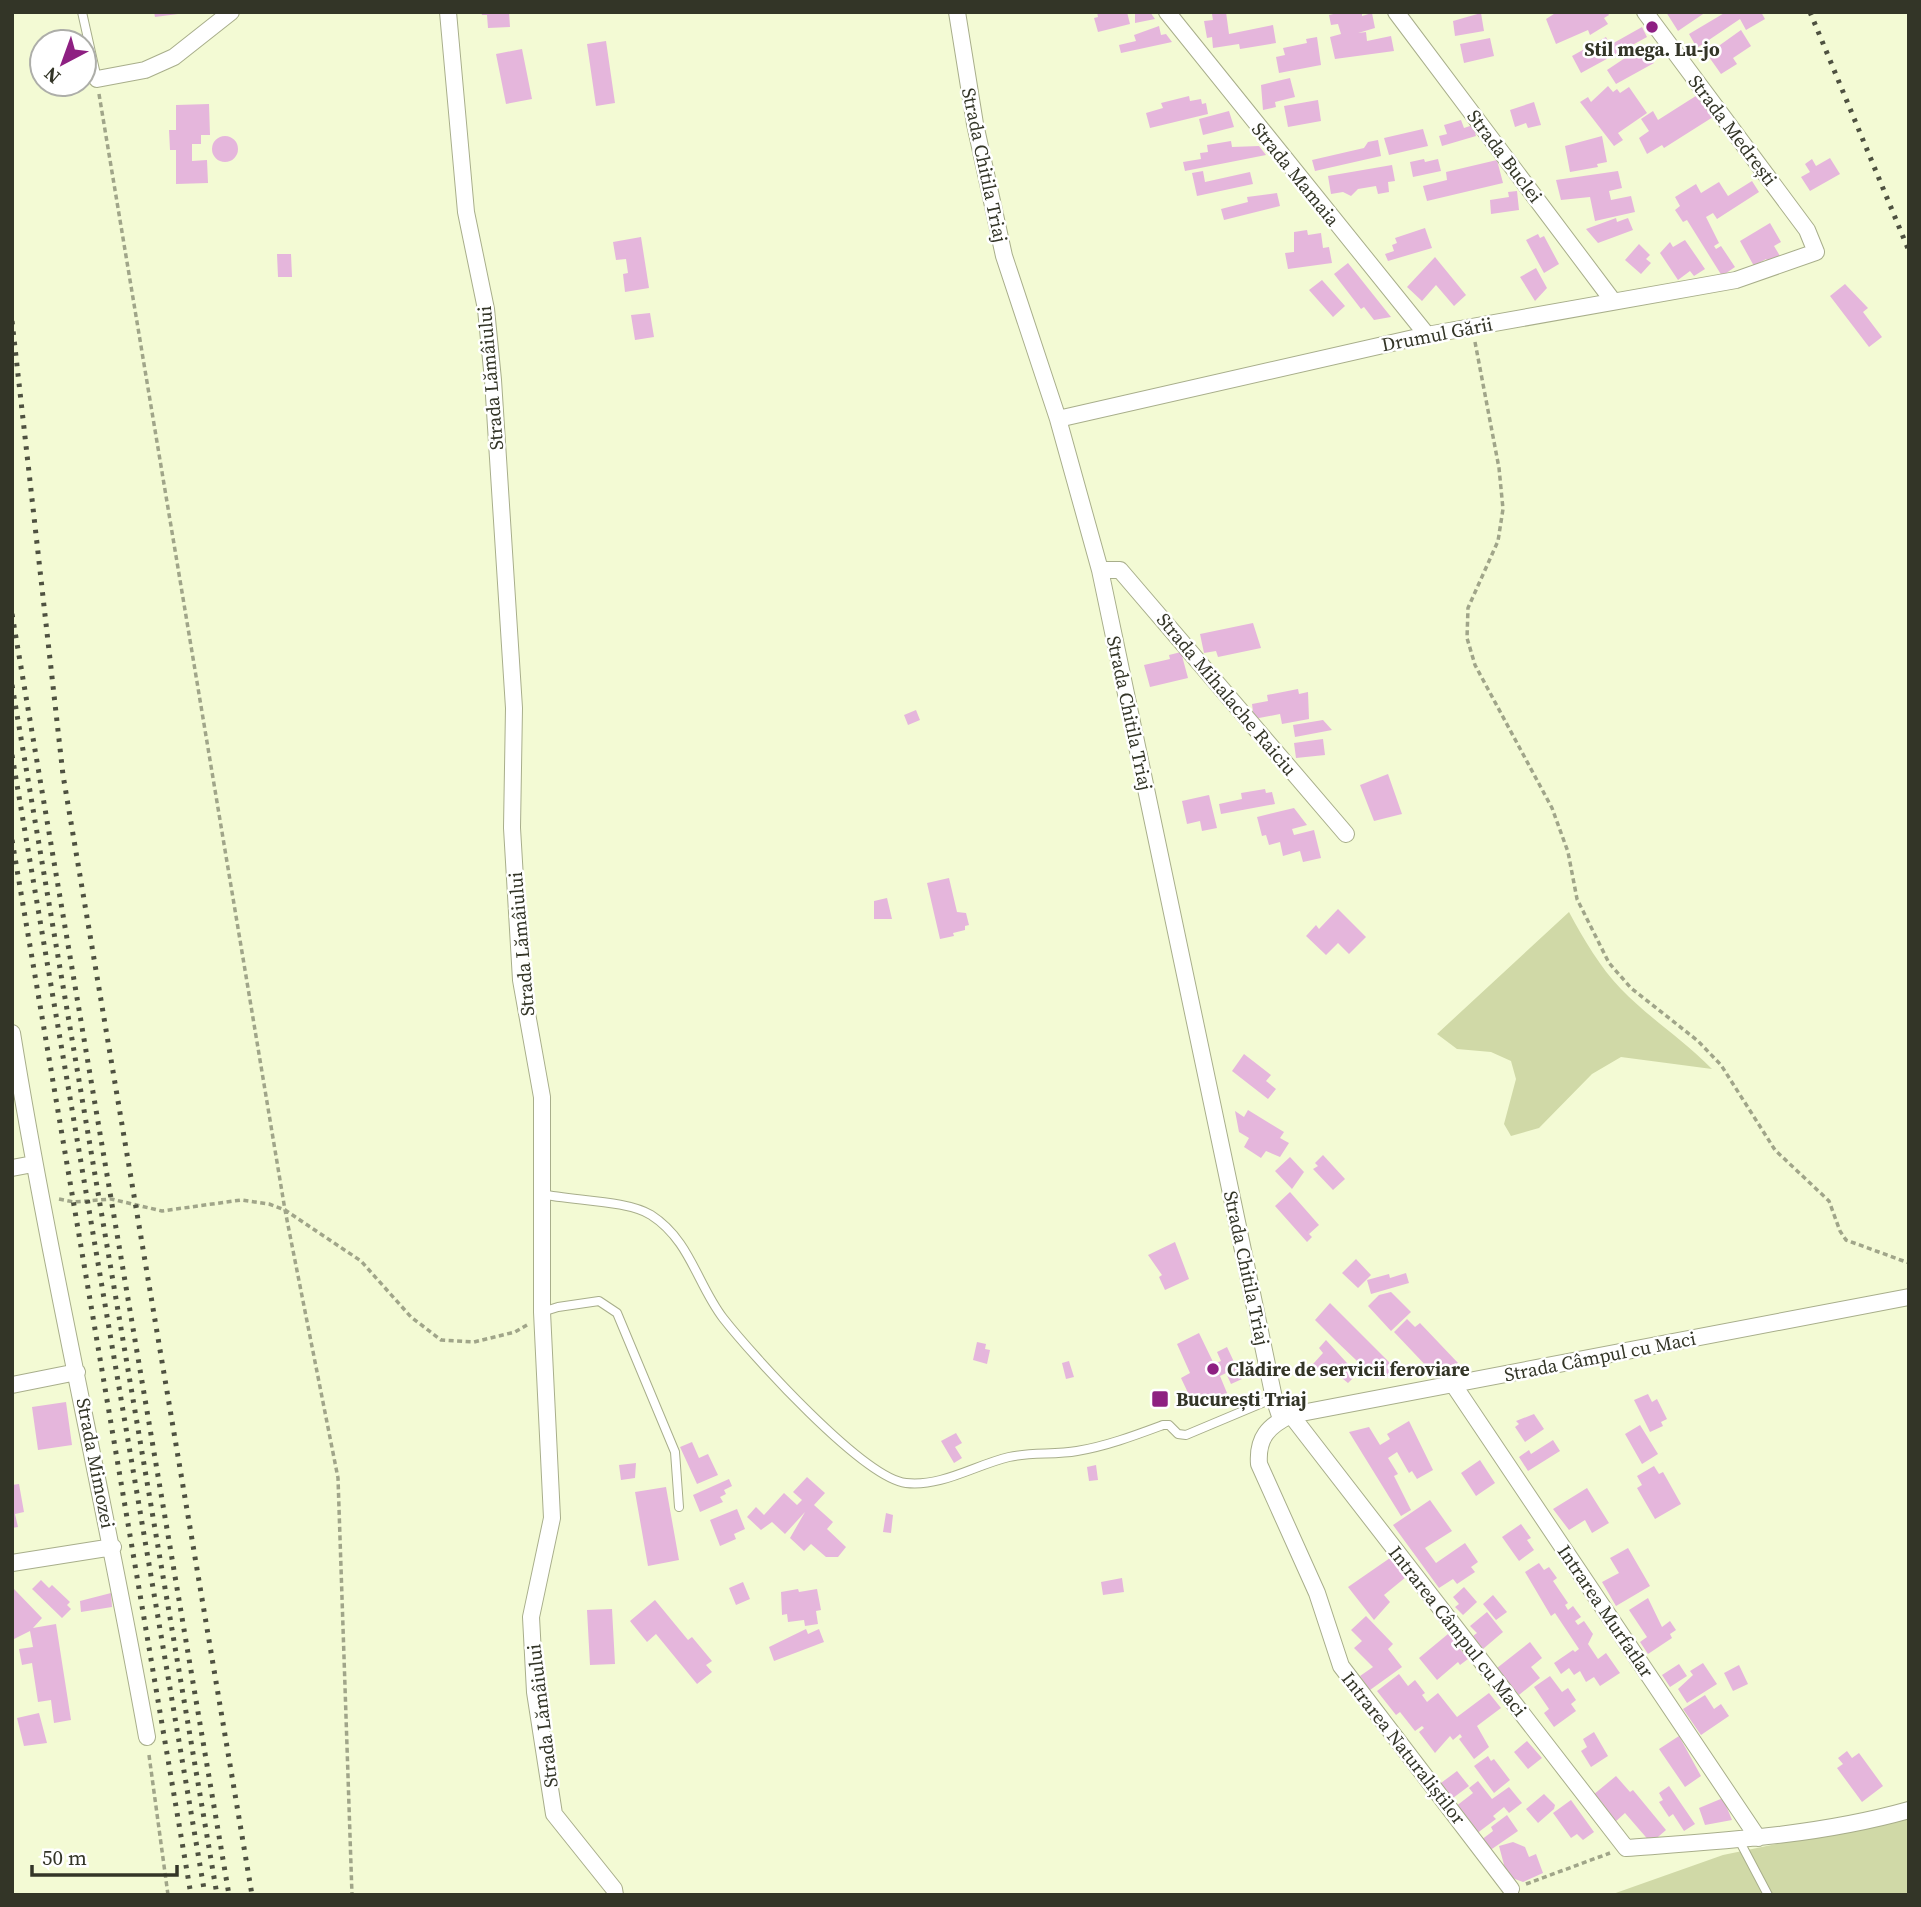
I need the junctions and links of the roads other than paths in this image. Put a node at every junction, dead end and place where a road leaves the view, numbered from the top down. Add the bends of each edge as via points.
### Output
1 (231, 12) edge
2 (448, 12) edge
3 (957, 12) edge
4 (1167, 12) edge
5 (1396, 12) edge
6 (1645, 12) edge
7 (98, 79) edge
8 (1816, 251) joint
9 (1613, 301) junction
10 (1427, 335) junction
11 (1058, 419) junction
12 (1100, 570) junction
13 (1346, 834) dead end
14 (12, 1033) edge
15 (14, 1054) edge
16 (33, 1164) junction
17 (12, 1168) edge
18 (542, 1194) junction
19 (1909, 1297) edge
20 (542, 1312) junction
21 (77, 1372) junction
22 (1453, 1384) junction
23 (12, 1385) edge
24 (1274, 1398) junction
25 (1286, 1417) junction
26 (679, 1507) dead end
27 (113, 1547) junction
28 (12, 1563) edge
29 (147, 1737) road end
30 (1909, 1810) edge
31 (1758, 1838) junction
32 (1739, 1839) junction
33 (1511, 1889) road end
34 (615, 1895) edge
35 (1768, 1895) edge

1 - 7 street via 174,57 145,70
2 - 18 street, Strada Lămâiului via 466,212 486,309 493,380 514,708 512,828 519,950 542,1097
3 - 11 street, Strada Chitila Triaj via 975,124 1002,244
4 - 10 street, Strada Mamaia
5 - 9 street, Strada Buclei
6 - 8 street, Strada Medrești via 1807,230
8 - 9 street, Drumul Gării via 1749,278
9 - 10 street, Drumul Gării
10 - 11 street, Drumul Gării
11 - 12 street, Strada Chitila Triaj
12 - 13 street, Strada Mihalache Raiciu via 1120,570
12 - 24 street, Strada Chitila Triaj
14 - 15 street, Strada Mimozei
15 - 16 street, Strada Mimozei
16 - 17 street
16 - 21 street, Strada Mimozei
18 - 20 street, Strada Lămâiului
18 - 24 lane via 638,1208 664,1225 691,1256 709,1296 737,1335 834,1434 892,1479 919,1482 950,1477 1010,1457 1089,1449 1163,1425 1186,1435
19 - 22 street, Strada Câmpul cu Maci
20 - 26 lane via 599,1301 617,1313 675,1452
20 - 34 street, Strada Lămâiului via 552,1518 531,1617 535,1692 554,1814
21 - 23 street
21 - 27 street, Strada Mimozei
22 - 25 street, Strada Câmpul cu Maci
22 - 31 street, Intrarea Murfatlar
24 - 25 street, Strada Chitila Triaj
25 - 32 street, Intrarea Câmpul cu Maci via 1626,1848
25 - 33 street, Intrarea Naturaliștilor via 1261,1439 1259,1464 1317,1593 1341,1666
27 - 28 street
27 - 29 street, Strada Mimozei
30 - 31 street via 1869,1821
31 - 32 street
32 - 35 lane

